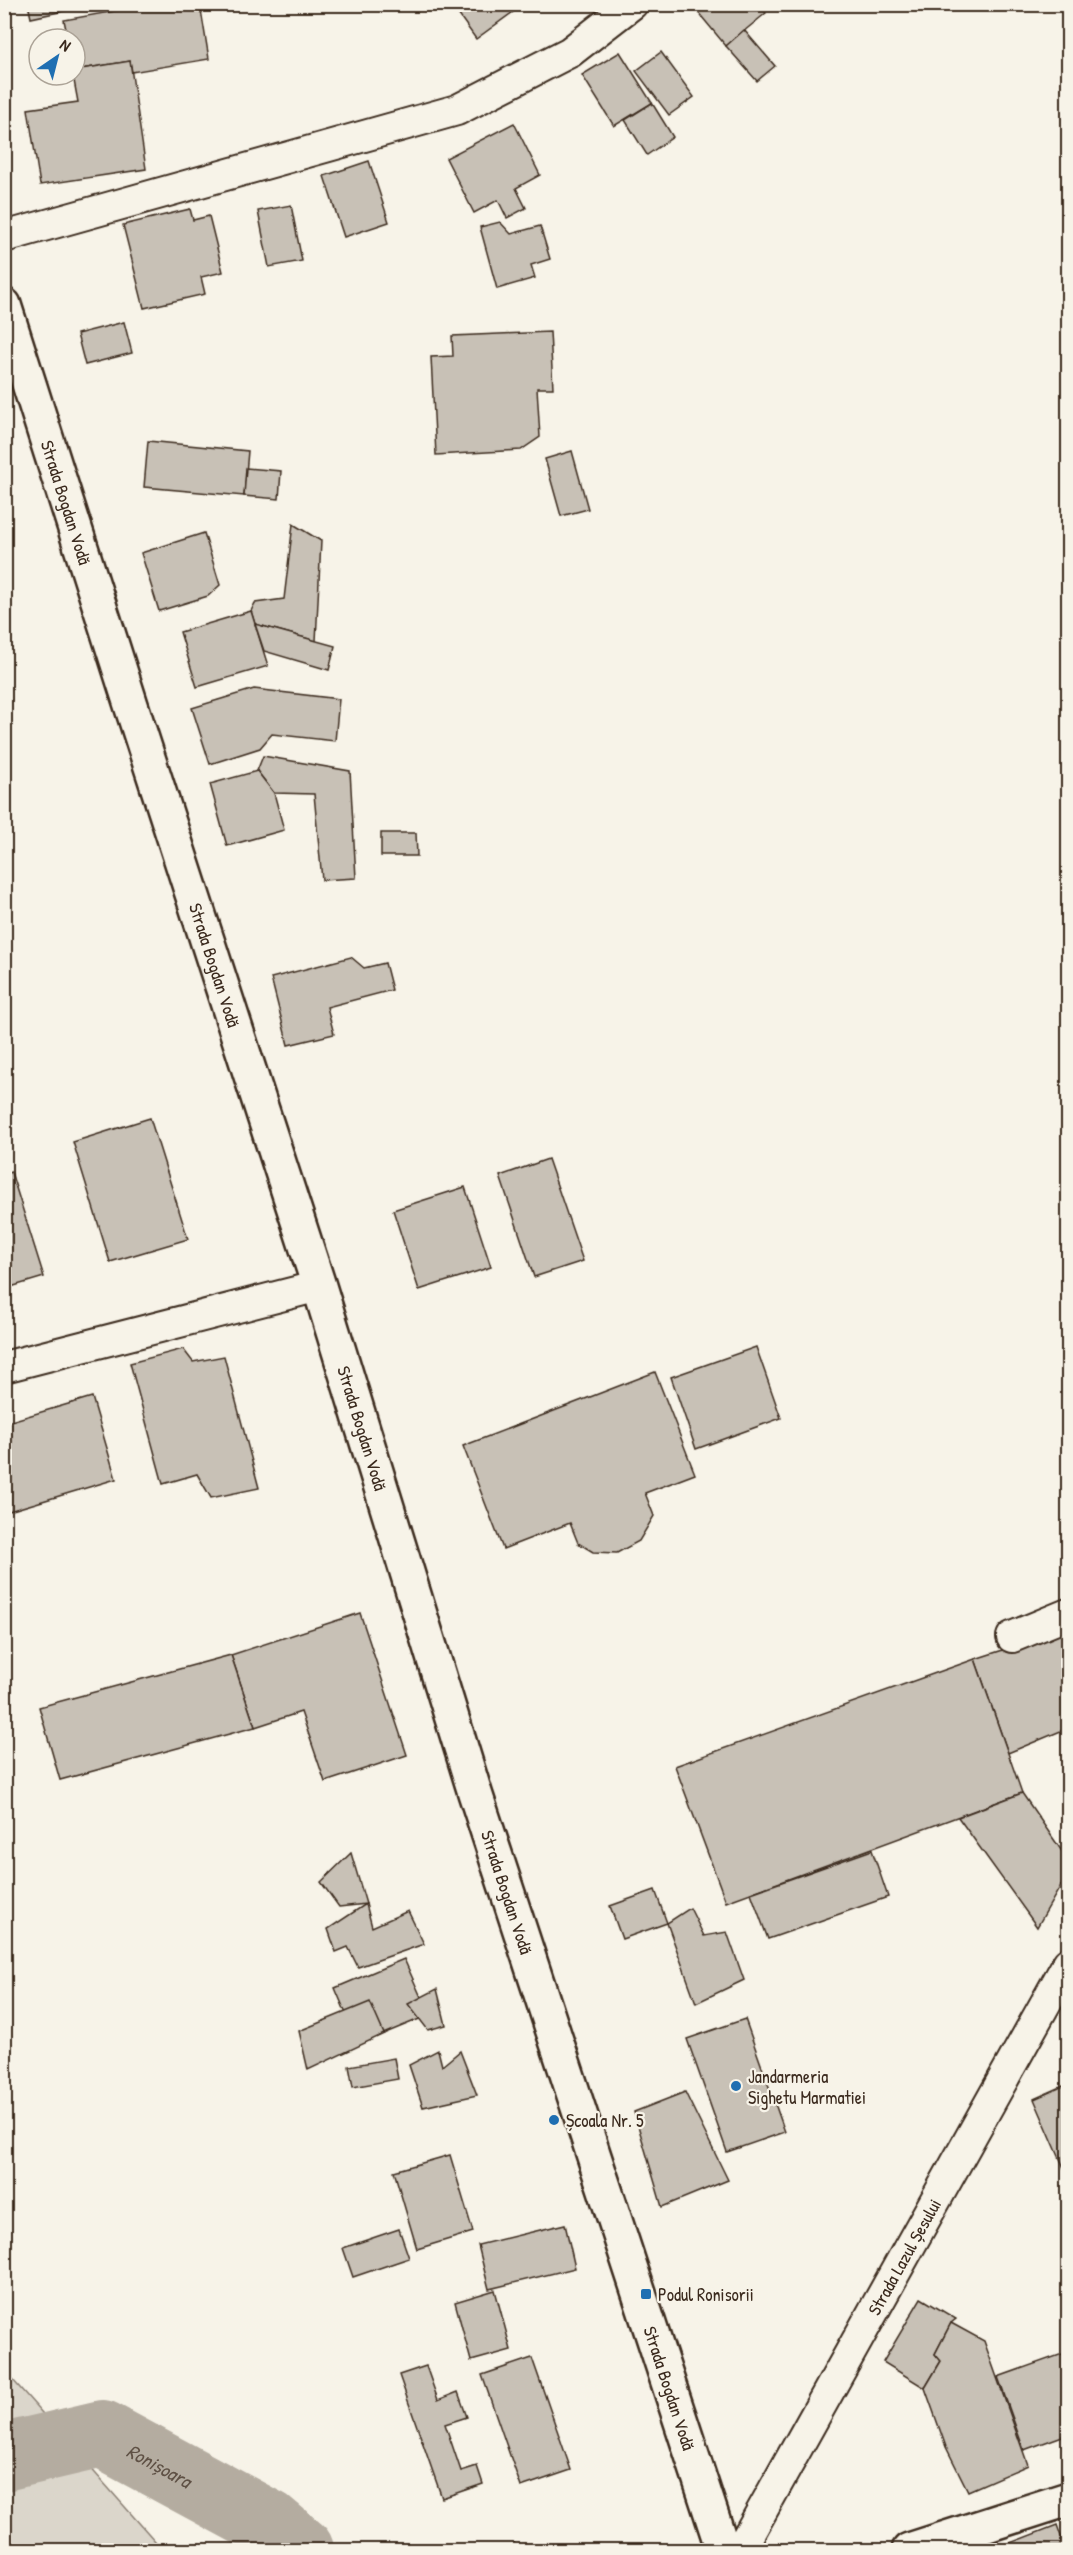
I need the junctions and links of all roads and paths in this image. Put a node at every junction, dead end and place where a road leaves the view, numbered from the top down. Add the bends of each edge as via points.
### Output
1 (632, 4) edge
2 (4, 237) edge
3 (4, 305) edge
4 (319, 1286) junction
5 (4, 1367) edge
6 (1068, 1614) edge
7 (1012, 1637) dead end
8 (1068, 1963) edge
9 (1068, 2499) edge
10 (723, 2550) edge
11 (740, 2550) edge
12 (909, 2550) edge

1 - 2 street via 570,52 457,110
3 - 4 main road, Strada Bogdan Vodă
4 - 5 street
4 - 10 main road, Strada Bogdan Vodă via 475,1793
6 - 7 street
8 - 11 street, Strada Lazul Șesului
9 - 12 main road

